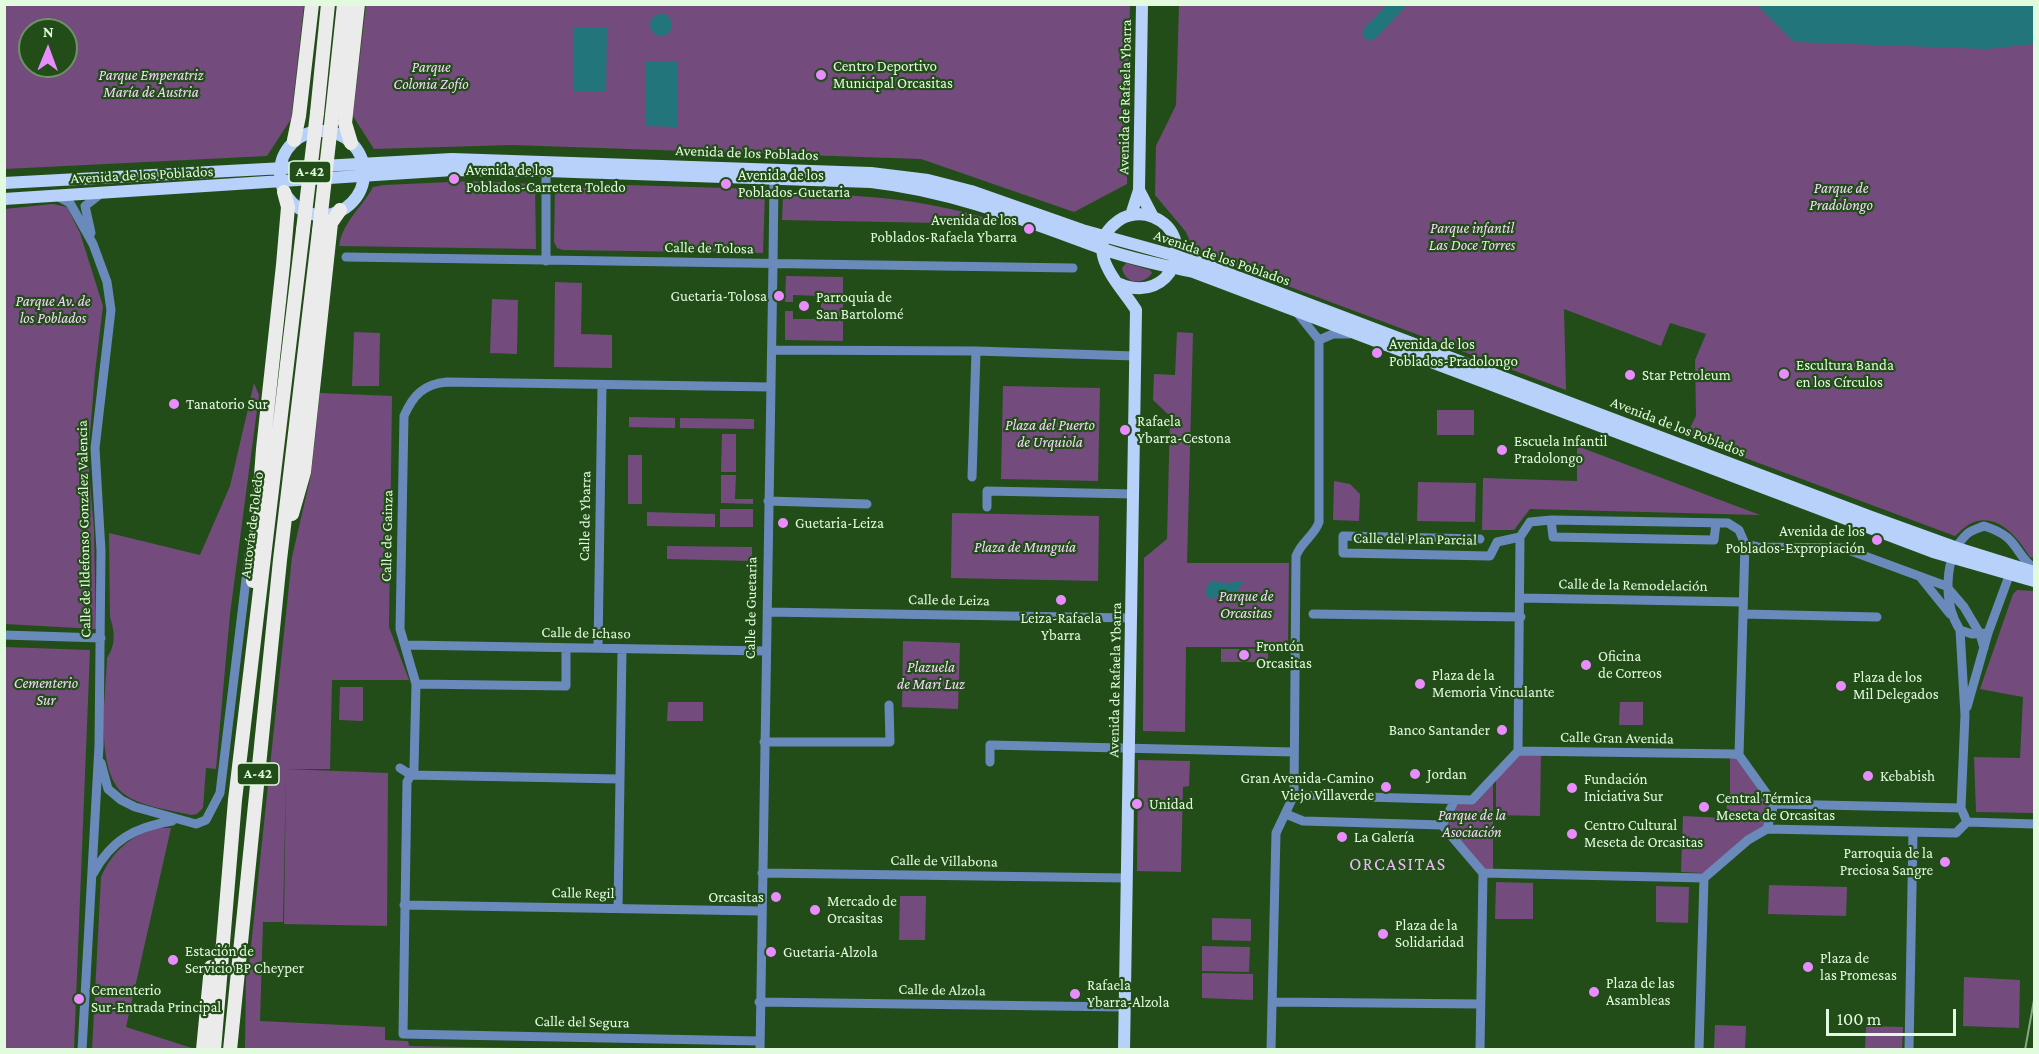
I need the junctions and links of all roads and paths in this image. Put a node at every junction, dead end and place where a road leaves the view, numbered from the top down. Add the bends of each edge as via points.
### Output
1 (312, 4) edge
2 (328, 4) edge
3 (344, 4) edge
4 (358, 4) edge
5 (1142, 4) edge
6 (294, 140) junction
7 (351, 142) junction
8 (362, 162) junction
9 (280, 168) junction
10 (546, 171) junction
11 (771, 174) junction
12 (364, 176) junction
13 (77, 180) junction
14 (4, 183) edge
15 (283, 188) junction
16 (4, 189) edge
17 (1138, 190) junction
18 (104, 192) junction
19 (57, 195) junction
20 (4, 199) edge
21 (340, 210) junction
22 (1131, 215) junction
23 (1153, 217) junction
24 (1103, 242) junction
25 (93, 244) junction
26 (346, 257) dead end
27 (546, 261) junction
28 (1175, 262) junction
29 (773, 264) junction
30 (1073, 268) dead end
31 (1120, 284) junction
32 (1152, 287) junction
33 (1323, 309) junction
34 (1136, 310) junction
35 (1295, 311) junction
36 (1326, 322) junction
37 (1360, 335) junction
38 (1323, 338) junction
39 (772, 350) junction
40 (976, 351) junction
41 (1135, 356) junction
42 (602, 385) junction
43 (771, 387) junction
44 (263, 449) junction
45 (972, 477) dead end
46 (1133, 494) junction
47 (768, 501) junction
48 (867, 504) dead end
49 (987, 507) dead end
50 (1551, 520) junction
51 (1716, 523) junction
52 (1521, 537) junction
53 (1480, 539) dead end
54 (1745, 544) junction
55 (1956, 554) junction
56 (280, 560) junction
57 (2007, 570) junction
58 (2034, 570) edge
59 (1920, 576) junction
60 (2034, 581) edge
61 (1946, 586) junction
62 (1521, 598) junction
63 (1743, 602) junction
64 (767, 612) junction
65 (1313, 614) dead end
66 (1743, 614) junction
67 (1951, 616) junction
68 (1877, 617) dead end
69 (1130, 618) junction
70 (1521, 618) junction
71 (1960, 630) junction
72 (254, 631) junction
73 (1984, 633) junction
74 (4, 635) edge
75 (101, 638) junction
76 (405, 645) junction
77 (566, 648) junction
78 (598, 648) junction
79 (621, 649) junction
80 (766, 651) junction
81 (416, 684) junction
82 (889, 705) dead end
83 (1965, 715) junction
84 (764, 742) junction
85 (99, 746) junction
86 (1129, 749) junction
87 (1518, 751) junction
88 (1294, 752) junction
89 (1739, 754) junction
90 (990, 762) dead end
91 (400, 768) dead end
92 (411, 775) junction
93 (619, 779) junction
94 (1294, 795) junction
95 (1455, 800) junction
96 (1774, 804) junction
97 (1961, 808) junction
98 (1286, 814) junction
99 (174, 820) junction
100 (1967, 822) junction
101 (2034, 824) edge
102 (1442, 825) junction
103 (1767, 829) junction
104 (1913, 833) junction
105 (762, 873) junction
106 (1483, 873) junction
107 (91, 878) junction
108 (1125, 878) junction
109 (1704, 878) junction
110 (404, 905) junction
111 (224, 907) junction
112 (618, 908) junction
113 (761, 910) junction
114 (759, 1002) junction
115 (1273, 1002) junction
116 (1480, 1004) junction
117 (1124, 1007) junction
118 (403, 1035) joint
119 (760, 1045) edge
120 (82, 1050) edge
121 (203, 1050) edge
122 (214, 1050) edge
123 (230, 1050) edge
124 (1124, 1050) edge
125 (1271, 1050) edge
126 (1480, 1050) edge
127 (1700, 1050) edge
128 (1909, 1050) edge

1 - 6 highway
2 - 72 highway, Autovía de Toledo / A-42, bridge
3 - 56 highway, A-42, bridge
4 - 7 highway via 345,123
5 - 17 main road, Avenida de Rafaela Ybarra
6 - 7 main road via 327,131
6 - 9 main road via 286,149
7 - 8 main road
8 - 9 main road, Avenida de los Poblados
8 - 11 main road, Avenida de los Poblados via 492,160
8 - 12 main road
9 - 13 main road, Avenida de los Poblados
9 - 15 main road
10 - 11 main road, Avenida de los Poblados
10 - 12 main road, Avenida de los Poblados via 453,170
10 - 27 street
11 - 24 main road, Avenida de los Poblados via 872,173 928,180 996,198
11 - 29 street, Calle de Guetaria
12 - 15 main road, Avenida de los Poblados
12 - 21 main road via 358,194
13 - 14 main road, Avenida de los Poblados
13 - 16 main road, Avenida de los Poblados
15 - 18 main road, Avenida de los Poblados
15 - 21 main road via 304,211 320,215
15 - 44 highway via 288,207
17 - 22 main road, Avenida de Rafaela Ybarra
17 - 23 main road, Avenida de Rafaela Ybarra
18 - 19 main road, Avenida de los Poblados
18 - 25 street, Calle de Ildefonso González Valencia via 85,206
19 - 20 main road, Avenida de los Poblados
19 - 25 street, Calle de Ildefonso González Valencia via 70,203
21 - 56 highway via 331,223 304,472
22 - 23 main road
22 - 24 main road via 1120,219
23 - 28 main road, Avenida de Rafaela Ybarra via 1167,226 1175,240
24 - 28 main road, Avenida de los Poblados
24 - 31 main road via 1106,269
25 - 75 street, Calle de Ildefonso González Valencia via 107,282 111,310 95,448 101,528
26 - 27 street, Calle de Tolosa
27 - 29 street, Calle de Tolosa
28 - 32 main road via 1165,280
28 - 33 main road, Avenida de los Poblados
28 - 35 main road, Avenida de los Poblados
29 - 30 street, Calle de Tolosa
29 - 39 street, Calle de Guetaria
31 - 32 main road via 1141,289
31 - 34 main road
32 - 34 main road
33 - 36 street
33 - 55 main road, Avenida de los Poblados
34 - 41 main road, Avenida de Rafaela Ybarra
35 - 36 main road, Avenida de los Poblados
35 - 38 street
36 - 37 main road, Avenida de los Poblados
36 - 38 street
37 - 38 street via 1333,334
37 - 55 main road, Avenida de los Poblados
38 - 88 street via 1319,522 1296,556
39 - 40 street
39 - 43 street, Calle de Guetaria
40 - 41 street
40 - 45 street
41 - 46 main road, Avenida de Rafaela Ybarra
42 - 43 street, Calle de Gainza
42 - 76 street, Calle de Gainza via 447,382 426,386 411,400 404,416 400,629
42 - 78 street, Calle de Ybarra
43 - 47 street, Calle de Guetaria
44 - 72 highway via 252,594
44 - 99 street via 220,793 206,820 196,824
46 - 49 street via 987,491
46 - 69 main road, Avenida de Rafaela Ybarra
47 - 48 street
47 - 64 street, Calle de Guetaria
50 - 51 street, Calle del Plan Parcial
50 - 51 street via 1553,537 1703,540 1714,540
50 - 52 street, Calle del Plan Parcial via 1530,522
51 - 54 street, Calle del Plan Parcial via 1739,530
52 - 53 street, Calle del Plan Parcial via 1497,542 1490,556 1343,553 1343,537
52 - 62 street
54 - 59 street via 1843,548
54 - 63 street
55 - 57 main road, Avenida de los Poblados
55 - 58 street via 1968,533 1984,526 2002,531
55 - 61 street
56 - 123 highway, A-42
57 - 58 main road, Avenida de los Poblados
57 - 60 main road, Avenida de los Poblados
57 - 73 street
59 - 61 street
59 - 67 street
61 - 67 street
61 - 73 street
62 - 63 street, Calle de la Remodelación
62 - 70 street
63 - 66 street
64 - 69 street, Calle de Leiza
64 - 80 street, Calle de Guetaria
65 - 70 street
66 - 68 street
66 - 89 street
67 - 71 street
69 - 86 main road, Avenida de Rafaela Ybarra
70 - 87 street
71 - 73 street
71 - 83 street
72 - 111 highway, Autovía de Toledo / A-42
73 - 83 street via 1984,648
74 - 75 street
75 - 85 street, Calle de Ildefonso González Valencia
76 - 77 street, Calle de Ichaso
76 - 81 street, Calle de Gainza
77 - 78 street, Calle de Ichaso
77 - 81 street via 566,686
78 - 79 street, Calle de Ichaso
79 - 80 street, Calle de Ichaso
79 - 93 street
80 - 84 street, Calle de Guetaria
81 - 92 street, Calle de Gainza
82 - 84 street via 890,742
83 - 97 street
84 - 105 street, Calle de Guetaria
85 - 99 street, Calle de Ildefonso González Valencia via 108,789 135,807
85 - 107 street, Calle de Ildefonso González Valencia
86 - 88 street
86 - 90 street via 990,745
86 - 108 main road, Avenida de Rafaela Ybarra
87 - 89 street, Calle Gran Avenida
87 - 95 street via 1472,800
88 - 94 street
89 - 96 street
91 - 92 street
92 - 93 street
92 - 110 street, Calle de Gainza via 407,782
93 - 112 street
94 - 95 street
94 - 98 street
95 - 102 street
96 - 97 street
96 - 103 street
97 - 100 street
98 - 102 street via 1303,822
98 - 115 street via 1276,833
99 - 107 street via 148,825 118,841
100 - 101 street
100 - 104 street via 1956,833
102 - 106 street
103 - 104 street
103 - 109 street
104 - 128 street
105 - 108 street, Calle de Villabona
105 - 113 street, Calle de Guetaria
106 - 109 street
106 - 116 street
107 - 120 street, Calle de Ildefonso González Valencia
108 - 117 main road, Avenida de Rafaela Ybarra
109 - 127 street
110 - 112 street, Calle Regil
110 - 118 street, Calle de Gainza
111 - 121 highway via 215,926
111 - 122 highway, Autovía de Toledo / A-42
112 - 113 street, Calle Regil
113 - 114 street, Calle de Guetaria
114 - 117 street, Calle de Alzola
114 - 119 street, Calle de Guetaria
115 - 116 street
115 - 125 street
116 - 126 street
117 - 124 main road, Avenida de Rafaela Ybarra
118 - 119 street, Calle del Segura

